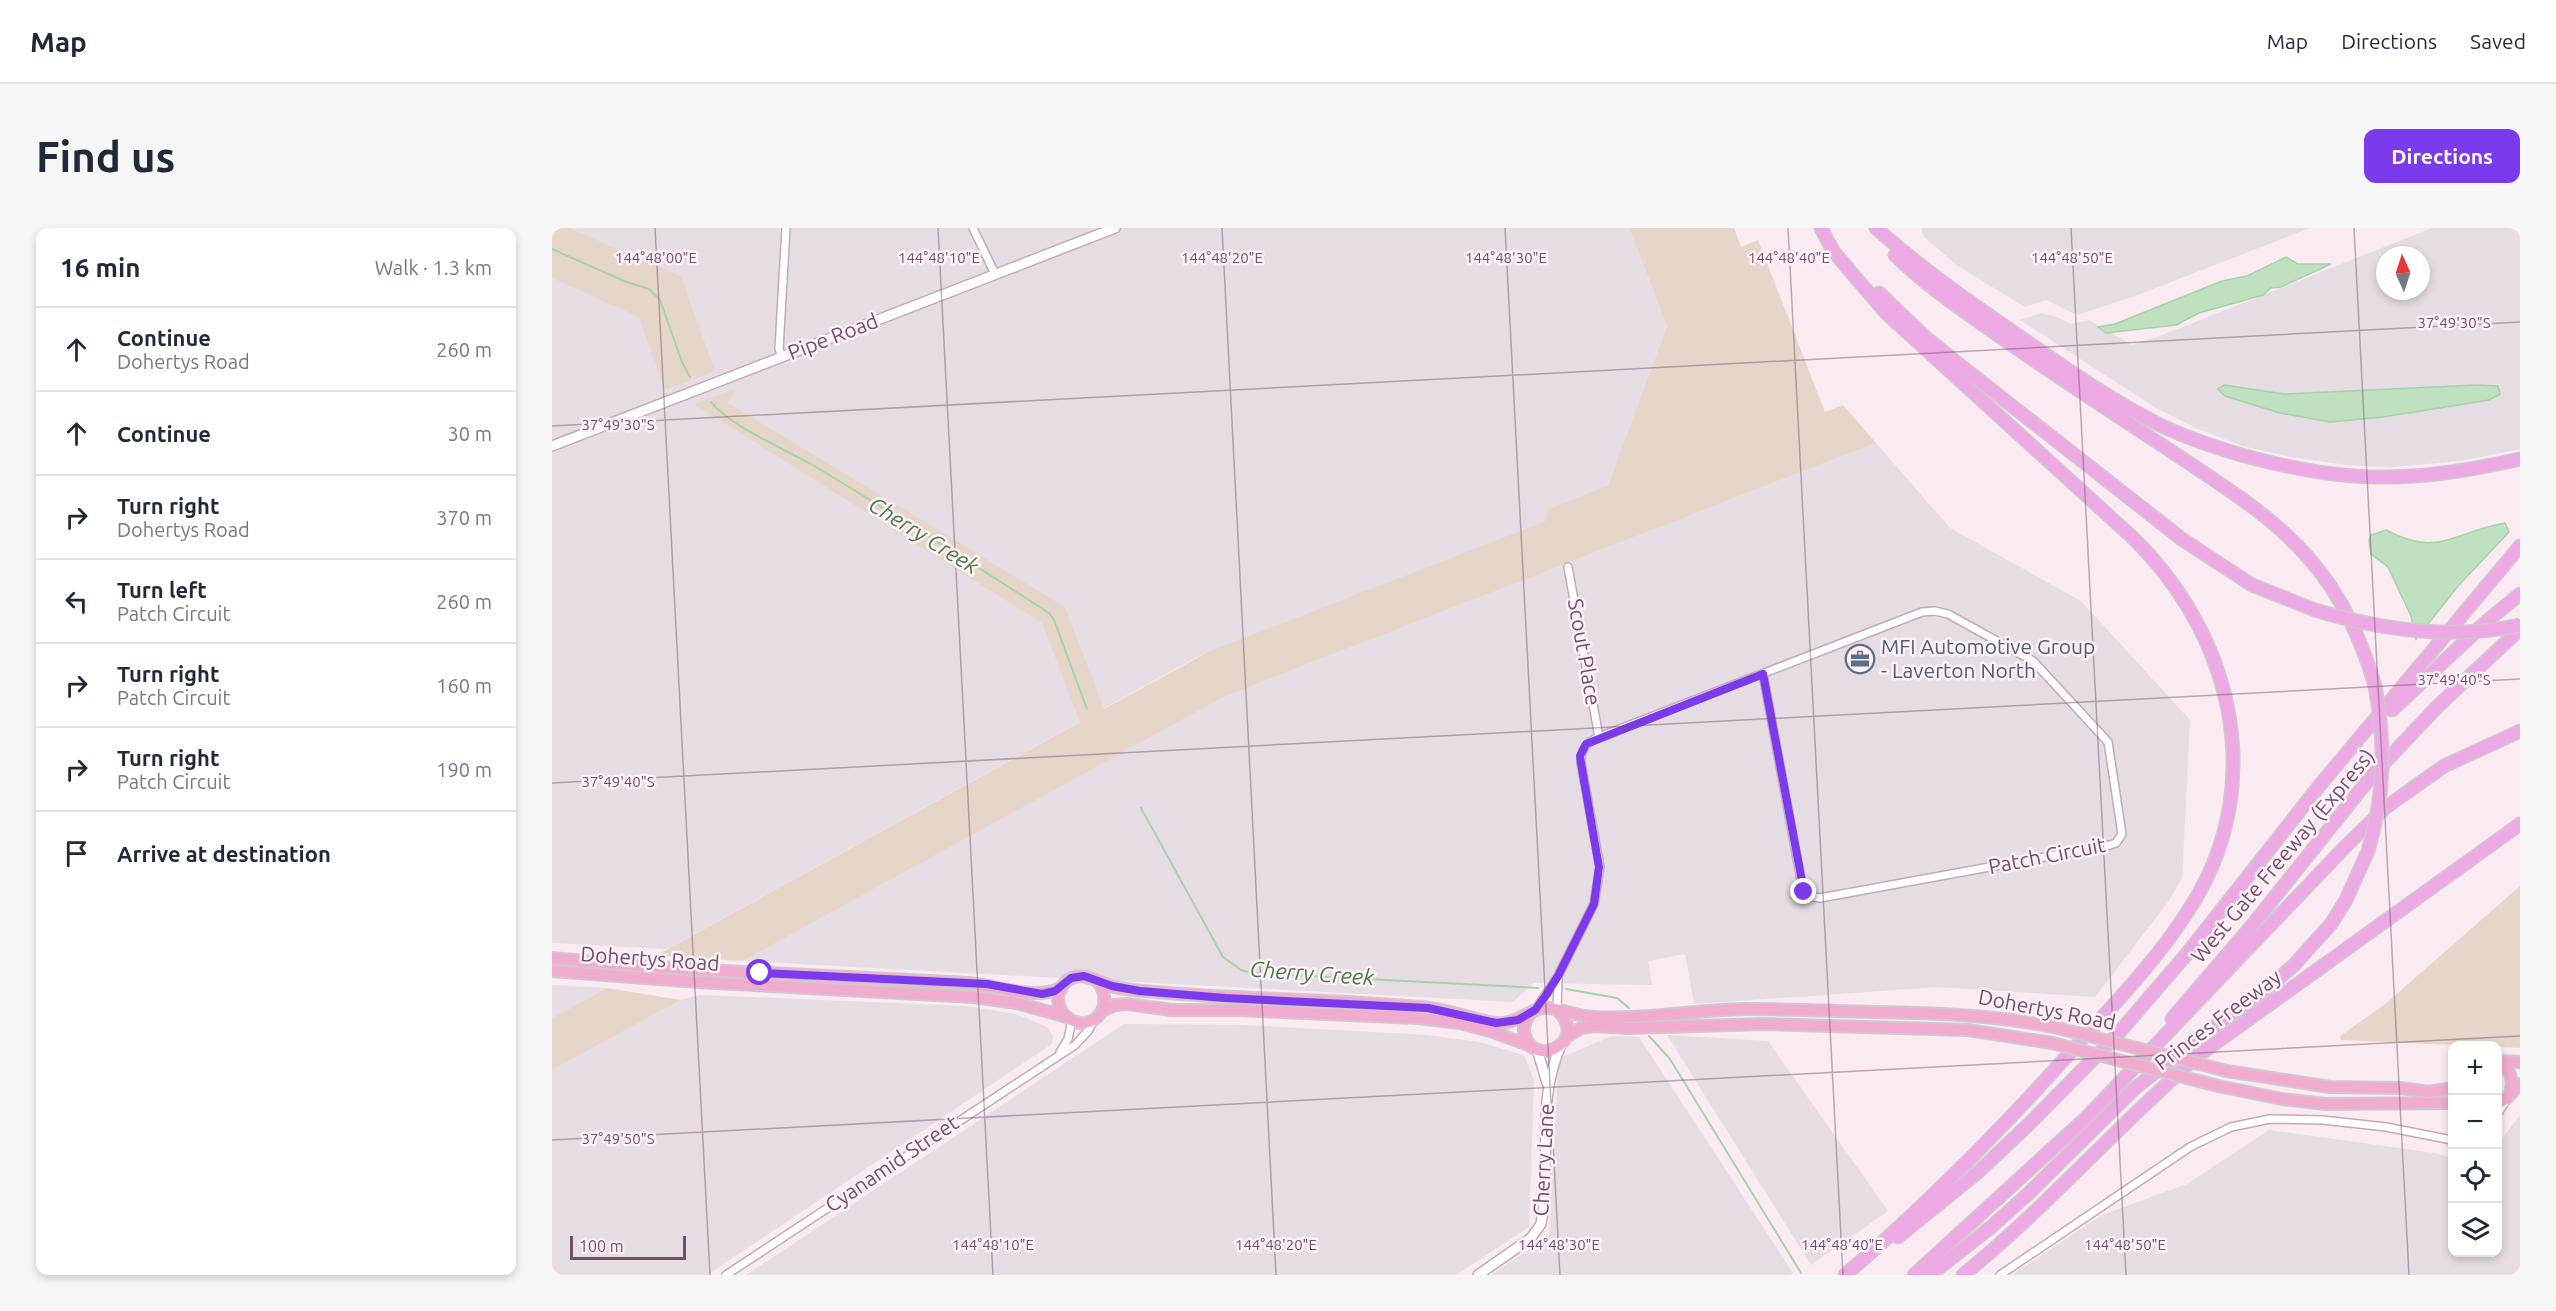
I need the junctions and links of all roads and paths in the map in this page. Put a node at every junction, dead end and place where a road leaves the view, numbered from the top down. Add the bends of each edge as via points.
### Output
1 (786, 228) edge
2 (973, 228) edge
3 (1115, 228) edge
4 (1823, 228) edge
5 (1869, 228) edge
6 (1876, 228) edge
7 (995, 274) junction
8 (782, 357) junction
9 (552, 446) edge
10 (2520, 459) edge
11 (2520, 546) edge
12 (1568, 567) dead end
13 (2520, 594) edge
14 (2520, 627) edge
15 (1763, 674) junction
16 (2520, 732) edge
17 (1599, 737) junction
18 (2320, 785) junction
19 (2520, 824) edge
20 (552, 958) edge
21 (552, 971) edge
22 (1558, 976) junction
23 (1096, 980) junction
24 (1062, 987) junction
25 (1102, 1011) junction
26 (1557, 1011) junction
27 (1533, 1012) junction
28 (1069, 1019) junction
29 (1094, 1020) junction
30 (1564, 1040) junction
31 (1534, 1048) junction
32 (1059, 1054) junction
33 (2502, 1061) edge
34 (2520, 1062) edge
35 (2502, 1064) edge
36 (2520, 1084) edge
37 (1547, 1086) junction
38 (2448, 1089) edge
39 (2508, 1096) junction
40 (2502, 1100) edge
41 (2448, 1103) edge
42 (2502, 1106) edge
43 (2086, 1117) junction
44 (2436, 1139) junction
45 (2448, 1140) edge
46 (2448, 1144) edge
47 (726, 1275) edge
48 (1478, 1275) edge
49 (1846, 1275) edge
50 (1914, 1275) edge
51 (1930, 1275) edge
52 (1963, 1275) edge
53 (2000, 1275) edge

1 - 8 street via 779,348
2 - 7 street
3 - 7 street, Pipe Road
4 - 14 highway, bridge via 1872,285 1924,336 2183,540 2252,585 2315,610 2391,629 2432,632
4 - 49 highway via 1833,251 1886,313 2117,523 2167,575 2191,609 2215,659 2225,691 2233,752 2232,783 2220,843 2196,899 2163,947 2026,1101
5 - 51 highway, bridge via 1907,267 1950,301 2071,387 2212,478 2295,543 2344,607 2366,656 2375,686 2384,765 2378,819 2368,851 2360,874 2331,924 2269,987 2134,1089 1991,1227
6 - 10 highway via 1956,293 2080,378 2162,426 2198,439 2286,466 2383,477 2433,475
7 - 8 street, Pipe Road
8 - 9 street, Pipe Road
11 - 18 highway
12 - 17 street, Scout Place
13 - 18 highway, West Gate Freeway (Express) via 2411,691
14 - 43 highway, West Gate Freeway (Express) via 2370,778 2250,928
15 - 15 street, Patch Circuit via 1922,612 1948,614 2033,661 2108,742 2120,839 1820,898 1807,896
15 - 17 street, Patch Circuit
16 - 43 highway via 2444,766 2385,808
17 - 22 street, Patch Circuit via 1586,744 1580,756 1599,867 1594,904
18 - 49 highway via 2154,994 2083,1071 1977,1173
19 - 52 highway, Princes Freeway via 2199,1055 2155,1093 2053,1196
20 - 24 main road, Dohertys Road via 700,970 987,984 1042,994
21 - 28 main road, Dohertys Road via 973,997 1017,1003
22 - 26 street, Patch Circuit
22 - 27 street, Patch Circuit
23 - 24 main road via 1077,976
23 - 25 main road via 1106,998
23 - 27 main road via 1151,992 1428,1008 1496,1023 1518,1020
24 - 28 main road via 1059,1006
25 - 29 main road
25 - 31 main road via 1127,1004 1172,1010 1429,1019 1490,1031
26 - 27 main road via 1548,1007
26 - 30 main road via 1567,1026
26 - 38 main road, Dohertys Road, bridge via 1608,1017 1744,1009 1965,1014 2058,1028 2227,1071 2330,1087 2429,1092
27 - 31 main road via 1526,1019 1524,1033
28 - 29 main road
28 - 32 street via 1068,1039
29 - 32 street, Cyanamid Street via 1082,1039
30 - 31 main road via 1550,1051
30 - 37 street, Cherry Lane
30 - 41 main road, Dohertys Road, bridge via 1581,1028 1594,1026 1765,1024 1968,1030 2052,1043 2266,1096 2326,1104
31 - 37 street, Cherry Lane
32 - 47 street, Cyanamid Street
33 - 34 main road
35 - 39 main road via 2511,1075
36 - 39 main road
37 - 48 street, Cherry Lane via 1541,1224 1531,1238
39 - 40 main road
39 - 42 street
43 - 50 highway
44 - 45 street
44 - 46 street
44 - 53 street via 2386,1127 2323,1120 2270,1119 2231,1127 2190,1147

